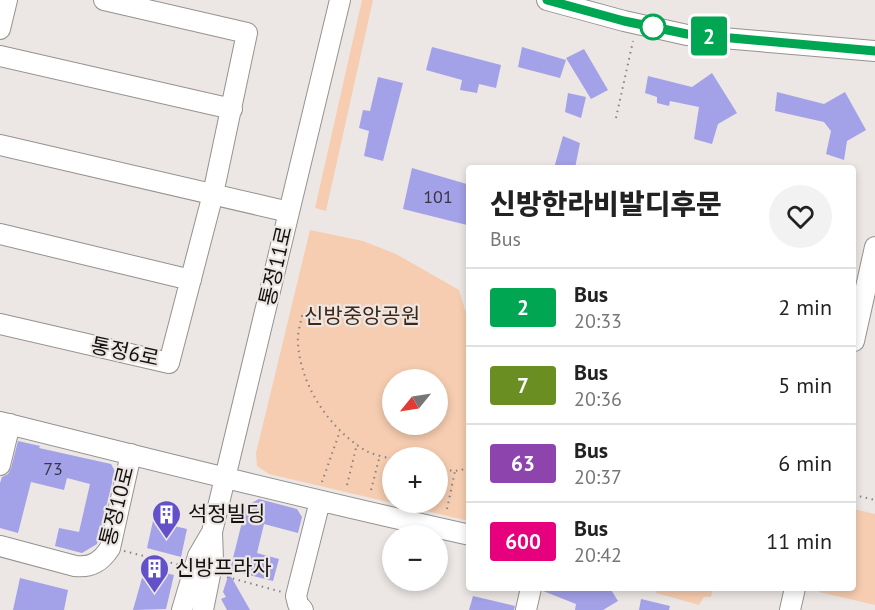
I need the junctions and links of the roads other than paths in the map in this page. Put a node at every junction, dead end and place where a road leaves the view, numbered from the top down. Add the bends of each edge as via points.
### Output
1 (7, 0) edge
2 (104, 0) edge
3 (340, 0) edge
4 (547, 0) edge
5 (0, 29) edge
6 (875, 51) edge
7 (0, 56) edge
8 (232, 109) junction
9 (0, 145) edge
10 (213, 194) junction
11 (289, 212) junction
12 (0, 234) edge
13 (874, 259) edge
14 (190, 280) junction
15 (0, 324) edge
16 (856, 334) edge
17 (5, 423) edge
18 (130, 454) junction
19 (0, 465) edge
20 (225, 476) junction
21 (321, 491) junction
22 (466, 534) edge
23 (0, 546) edge
24 (202, 570) junction
25 (530, 591) edge
26 (794, 591) edge
27 (300, 603) edge
28 (182, 610) edge
29 (203, 610) edge
30 (526, 610) edge
31 (790, 610) edge

1 - 5 street
2 - 8 street, 통정6로 via 247,33
3 - 11 street, 통정11로
4 - 6 street via 687,34
7 - 8 street
8 - 10 street, 통정6로
9 - 10 street
10 - 11 street
10 - 14 street, 통정6로
11 - 20 street, 통정11로
12 - 14 street
13 - 16 street
14 - 15 street, 통정6로 via 169,363
17 - 18 street, 통정10로
17 - 19 street
18 - 20 street, 통정10로
18 - 23 street, 통정10로 via 110,548 103,558 84,567
20 - 21 street, 통정10로
20 - 24 street, 통정11로 via 212,532 198,556
21 - 22 street, 통정10로
21 - 27 street
24 - 28 street
24 - 29 street
25 - 30 street
26 - 31 street

